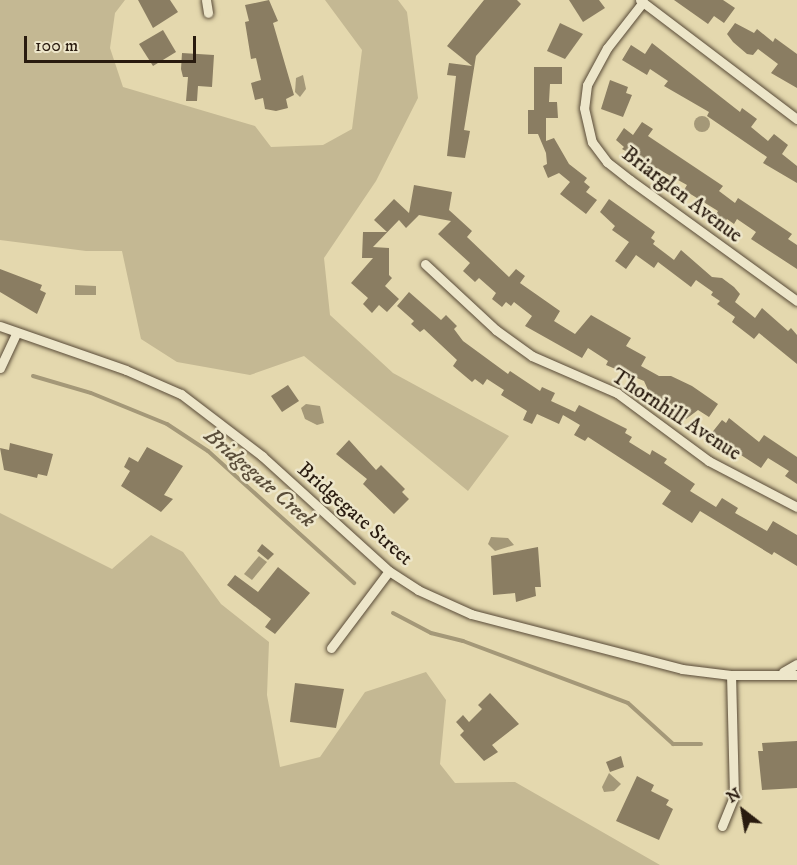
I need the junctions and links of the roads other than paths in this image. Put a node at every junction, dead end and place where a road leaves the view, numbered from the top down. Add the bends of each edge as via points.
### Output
1 (206, 0) edge
2 (642, 1) edge
3 (208, 13) dead end
4 (797, 119) edge
5 (425, 264) dead end
6 (797, 301) edge
7 (0, 326) edge
8 (16, 334) junction
9 (0, 368) edge
10 (797, 507) edge
11 (389, 571) junction
12 (331, 648) dead end
13 (797, 664) edge
14 (783, 672) junction
15 (730, 675) junction
16 (797, 675) edge
17 (722, 826) dead end

1 - 3 street
2 - 4 street
2 - 6 street, Briarglen Avenue via 607,48 587,85 584,108 592,142 607,162 630,180
5 - 10 street, Thornhill Avenue via 496,330 532,356 617,393 709,461
7 - 8 street, Bridgegate Street
8 - 9 street
8 - 11 street, Bridgegate Street via 126,370 181,394 262,456
11 - 12 street
11 - 15 street, Bridgegate Street via 418,590 471,614 682,669
13 - 14 street, Bridgegate Street
14 - 15 street, Bridgegate Street
14 - 16 street, Bridgegate Street via 787,676
15 - 17 street via 734,796

